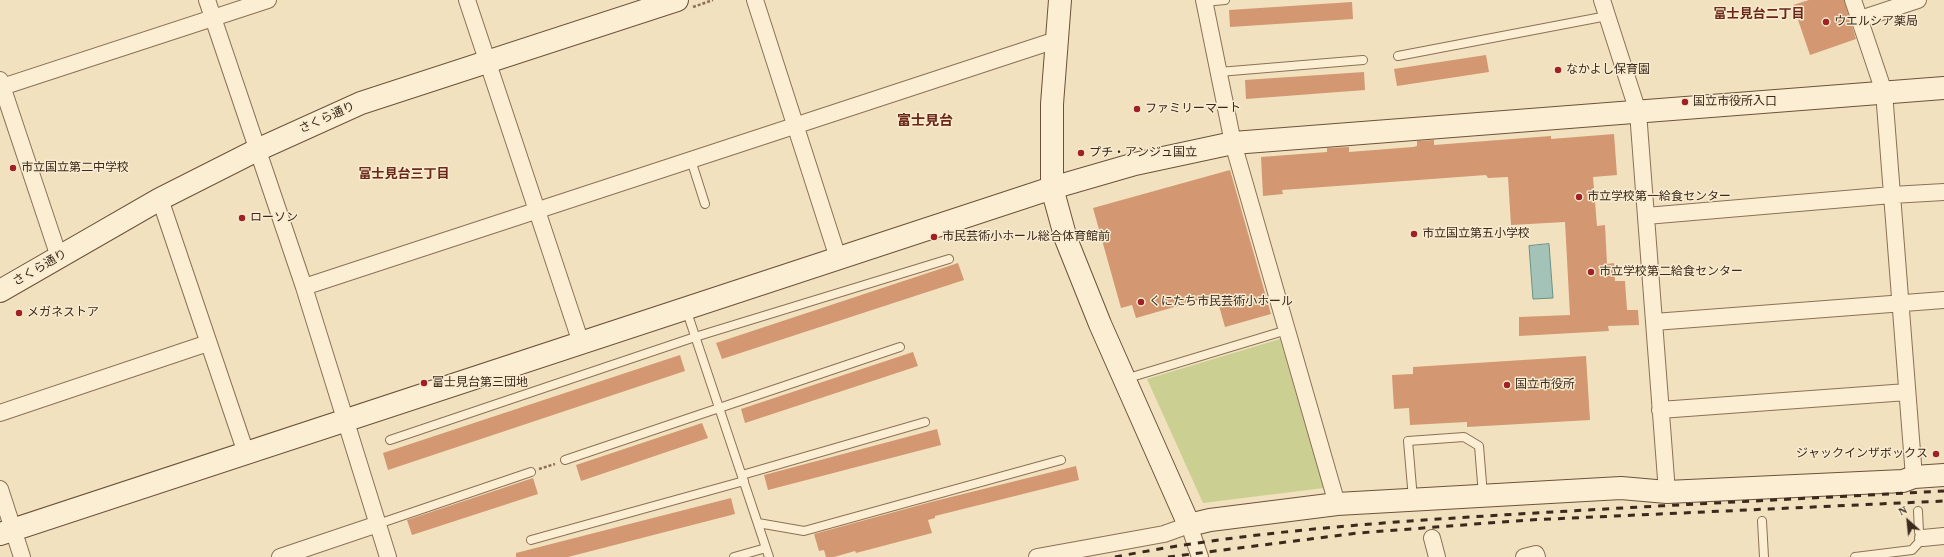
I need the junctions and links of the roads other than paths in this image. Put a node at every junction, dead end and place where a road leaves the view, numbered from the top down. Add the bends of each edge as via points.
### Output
1 (207, 0) edge
2 (268, 0) edge
3 (467, 0) edge
4 (677, 0) edge
5 (755, 0) edge
6 (1060, 0) edge
7 (1226, 0) edge
8 (1602, 0) edge
9 (1854, 0) edge
10 (1918, 0) edge
11 (1204, 1) edge
12 (1607, 16) junction
13 (213, 18) junction
14 (1860, 19) junction
15 (1056, 40) junction
16 (1398, 56) dead end
17 (1363, 60) dead end
18 (488, 62) junction
19 (1219, 72) junction
20 (1, 84) edge
21 (1944, 88) edge
22 (1884, 92) junction
23 (1638, 112) junction
24 (794, 126) junction
25 (1233, 143) junction
26 (257, 150) junction
27 (691, 160) junction
28 (1052, 188) junction
29 (1944, 192) edge
30 (1892, 195) junction
31 (160, 199) junction
32 (705, 204) dead end
33 (537, 210) junction
34 (1646, 216) junction
35 (59, 257) junction
36 (838, 258) junction
37 (950, 259) dead end
38 (304, 287) junction
39 (0, 291) edge
40 (1944, 300) edge
41 (1900, 302) junction
42 (685, 308) junction
43 (1654, 322) junction
44 (1287, 330) junction
45 (695, 337) junction
46 (208, 343) junction
47 (581, 343) junction
48 (900, 347) dead end
49 (1124, 379) junction
50 (1907, 392) junction
51 (720, 407) junction
52 (1660, 410) junction
53 (0, 413) edge
54 (346, 420) junction
55 (925, 422) dead end
56 (390, 440) dead end
57 (246, 453) junction
58 (565, 460) road end
59 (1061, 460) dead end
60 (531, 472) road end
61 (1944, 475) edge
62 (1914, 477) junction
63 (743, 478) junction
64 (0, 489) edge
65 (1667, 492) junction
66 (1484, 496) junction
67 (1413, 500) junction
68 (1337, 504) junction
69 (1918, 511) dead end
70 (1762, 521) dead end
71 (758, 523) junction
72 (378, 524) junction
73 (1189, 525) junction
74 (7, 532) edge
75 (1944, 536) edge
76 (1432, 538) dead end
77 (1923, 538) junction
78 (531, 540) dead end
79 (766, 548) junction
80 (1913, 553) edge
81 (22, 557) edge
82 (280, 557) edge
83 (388, 557) edge
84 (734, 557) edge
85 (769, 557) edge
86 (1037, 557) edge
87 (1200, 557) edge
88 (1438, 557) edge
89 (1524, 557) edge
90 (1537, 557) edge
91 (1764, 557) edge
92 (1855, 557) edge

1 - 13 street
2 - 13 street
3 - 18 street
4 - 18 street, さくら通り
5 - 24 street
6 - 15 street
7 - 11 lane
8 - 12 street
9 - 14 street
10 - 14 street
11 - 19 street
12 - 16 lane
12 - 23 street
13 - 20 street
13 - 26 street
14 - 22 street
15 - 24 street
15 - 28 street via 1051,147
17 - 19 lane
18 - 26 street, さくら通り via 361,103
18 - 33 street
19 - 25 street
20 - 35 street
21 - 22 street
22 - 23 street
22 - 30 street
23 - 25 street
23 - 34 street
24 - 27 street
24 - 36 street
25 - 28 street via 1135,164
25 - 44 street
26 - 31 street, さくら通り
26 - 38 street
27 - 32 lane
27 - 33 street
28 - 36 street
28 - 49 street via 1066,239
29 - 30 street
30 - 34 street
30 - 41 street
31 - 35 street, さくら通り
31 - 46 street
33 - 38 street
33 - 47 street
34 - 43 street
35 - 39 street, さくら通り
36 - 42 street
37 - 45 lane
38 - 54 street
40 - 41 street
41 - 43 street
41 - 50 street
42 - 45 lane
42 - 47 street
43 - 52 street
44 - 49 lane
44 - 68 street
45 - 51 lane
45 - 56 lane
46 - 53 street
46 - 57 street
47 - 54 street
48 - 51 lane
49 - 73 street
50 - 52 street
50 - 62 street
51 - 58 lane
51 - 63 lane
52 - 65 street
54 - 57 street
54 - 72 street
55 - 63 lane
57 - 74 street
59 - 71 lane via 804,531
60 - 72 lane
61 - 62 street
62 - 65 street via 1903,481
63 - 71 lane
63 - 78 lane
64 - 74 street
65 - 66 street via 1621,488
66 - 67 street
66 - 67 lane via 1479,446 1464,437 1408,441
67 - 68 street
68 - 73 street via 1210,520
69 - 77 lane via 1919,532
70 - 91 lane
71 - 79 lane
72 - 82 street
72 - 83 street
73 - 86 street via 1164,534
73 - 87 street
74 - 81 street
75 - 77 street
76 - 88 street
77 - 80 lane
79 - 84 lane
79 - 85 lane
80 - 92 lane
89 - 90 street via 1536,554

